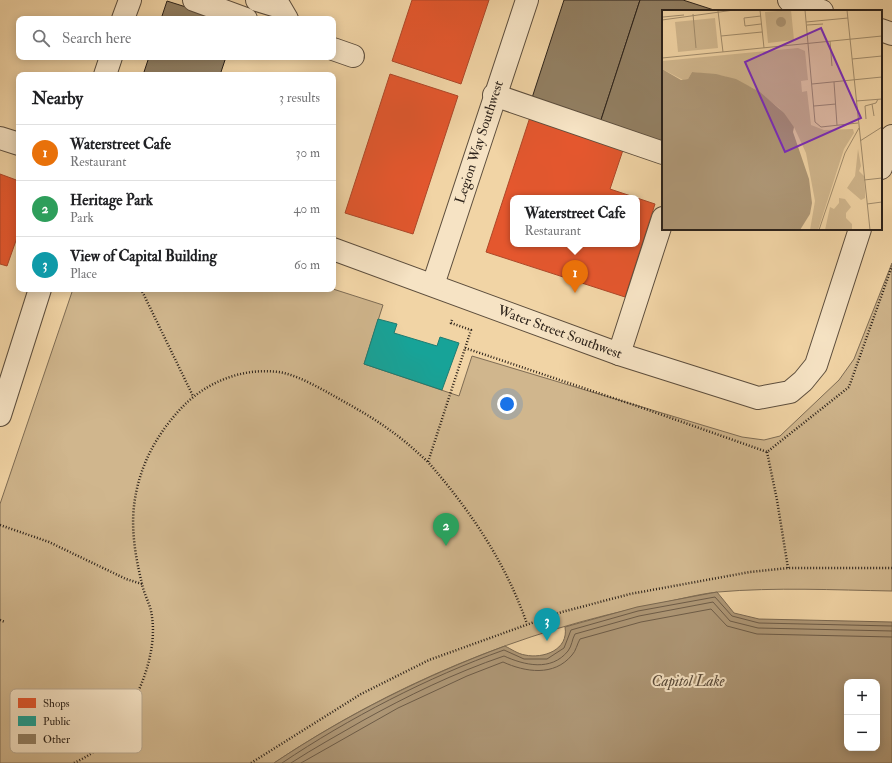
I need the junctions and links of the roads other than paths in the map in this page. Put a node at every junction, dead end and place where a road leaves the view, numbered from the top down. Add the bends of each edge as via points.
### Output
1 (130, 0) edge
2 (194, 0) edge
3 (257, 0) edge
4 (527, 0) edge
5 (789, 0) edge
6 (819, 10) edge
7 (124, 16) edge
8 (238, 16) edge
9 (285, 16) edge
10 (882, 30) edge
11 (892, 34) edge
12 (110, 60) edge
13 (106, 72) edge
14 (494, 95) junction
15 (892, 136) edge
16 (0, 138) edge
17 (16, 143) edge
18 (662, 153) edge
19 (882, 165) edge
20 (662, 221) edge
21 (860, 230) edge
22 (336, 250) edge
23 (433, 285) junction
24 (39, 292) edge
25 (620, 354) junction
26 (0, 415) edge

1 - 7 street
2 - 8 street
3 - 9 street via 280,7
4 - 14 street, Legion Way Southwest
5 - 6 street
10 - 11 street
12 - 13 street
14 - 18 street
14 - 23 street, Legion Way Southwest
15 - 19 street
16 - 17 street
20 - 25 street
21 - 25 street, Water Street Southwest via 816,365 790,392 758,398
22 - 23 street, Water Street Southwest
23 - 25 street, Water Street Southwest
24 - 26 street

